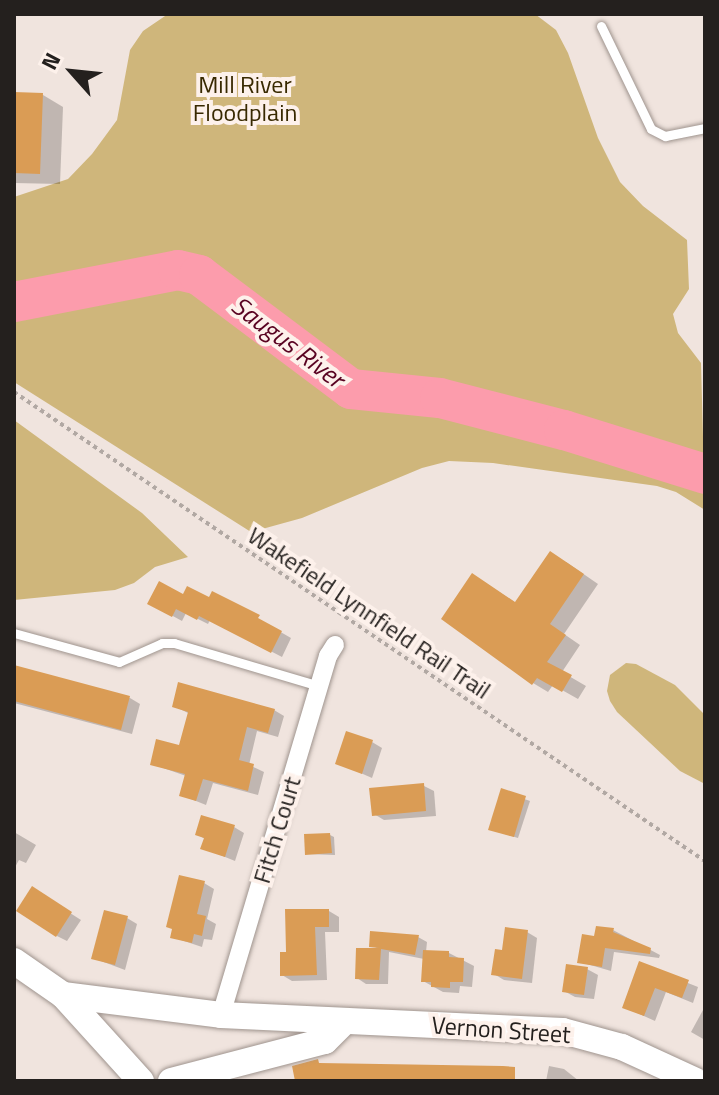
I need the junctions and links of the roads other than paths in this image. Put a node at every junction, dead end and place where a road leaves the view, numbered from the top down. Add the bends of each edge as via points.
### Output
1 (601, 26) dead end
2 (705, 128) edge
3 (14, 633) edge
4 (335, 645) dead end
5 (319, 686) junction
6 (14, 961) edge
7 (63, 995) junction
8 (221, 1015) junction
9 (345, 1021) junction
10 (141, 1081) edge
11 (171, 1081) edge
12 (696, 1081) edge

1 - 2 lane via 651,129 665,136
3 - 5 lane via 119,662 174,643
4 - 5 street, Fitch Court
5 - 8 street, Fitch Court
6 - 7 main road
7 - 8 main road, Vernon Street
7 - 10 main road
8 - 9 main road, Vernon Street
9 - 11 main road via 321,1042
9 - 12 main road, Vernon Street via 563,1031 633,1051

